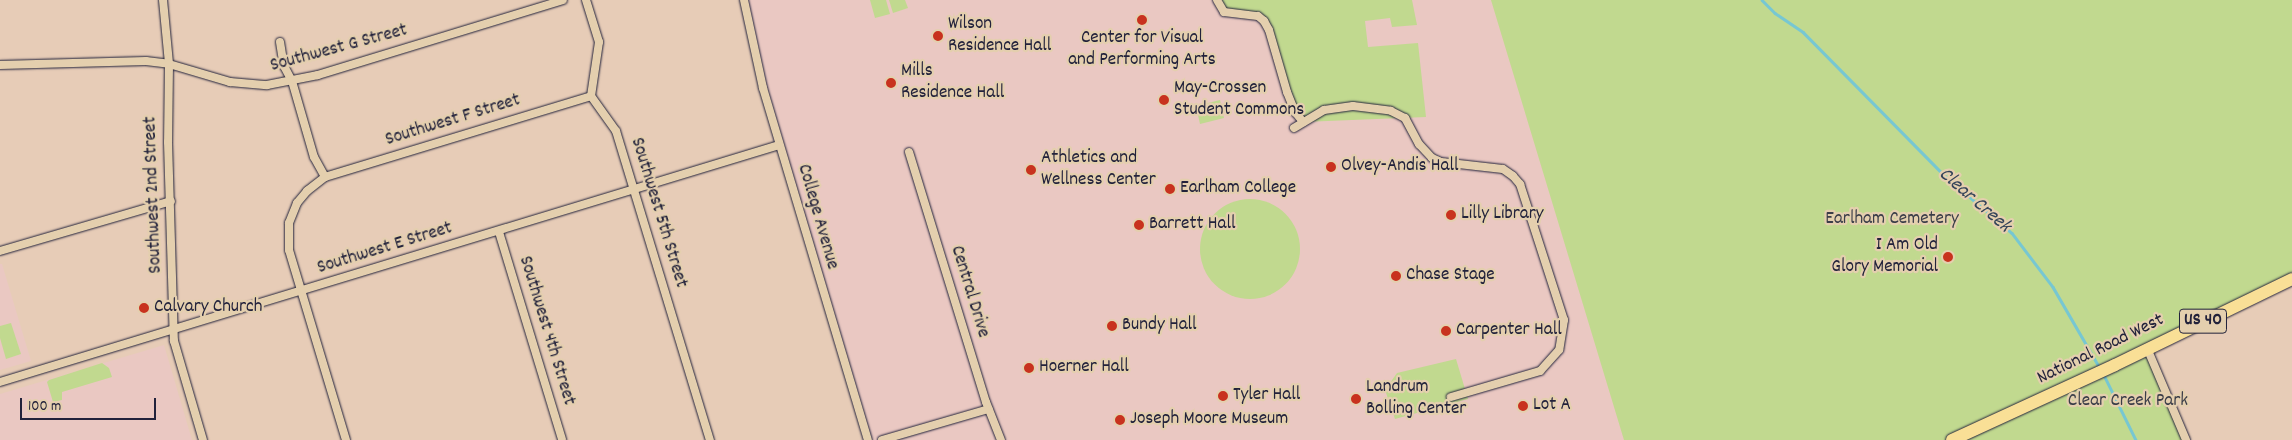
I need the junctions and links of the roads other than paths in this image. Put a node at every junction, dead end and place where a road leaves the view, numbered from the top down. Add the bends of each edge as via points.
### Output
1 (164, 0) edge
2 (563, 0) edge
3 (586, 0) edge
4 (744, 0) edge
5 (1216, 0) edge
6 (280, 42) dead end
7 (169, 64) junction
8 (0, 65) edge
9 (292, 81) junction
10 (591, 96) junction
11 (1303, 122) junction
12 (1294, 128) dead end
13 (779, 144) junction
14 (909, 152) dead end
15 (325, 177) junction
16 (635, 189) junction
17 (171, 201) junction
18 (499, 232) junction
19 (0, 251) edge
20 (2292, 279) edge
21 (301, 291) junction
22 (174, 330) junction
23 (2147, 348) junction
24 (0, 382) edge
25 (1451, 397) dead end
26 (988, 409) junction
27 (203, 440) edge
28 (346, 440) edge
29 (562, 440) edge
30 (710, 440) edge
31 (868, 440) edge
32 (882, 440) edge
33 (1001, 440) edge
34 (1952, 440) edge
35 (2186, 440) edge

1 - 7 street, Southwest 2nd Street
2 - 9 street, Southwest G Street via 318,76
3 - 10 street via 599,42
4 - 13 street, College Avenue
5 - 11 street via 1224,12 1258,16 1264,21 1287,92
6 - 9 street via 284,66
7 - 8 street, Southwest G Street via 146,61
7 - 9 street, Southwest G Street via 254,86
7 - 17 street, Southwest 2nd Street
9 - 15 street via 314,157
10 - 15 street, Southwest F Street
10 - 16 street, Southwest 5th Street via 616,131
11 - 12 street
11 - 25 street via 1324,110 1353,106 1391,111 1405,118 1419,144 1432,158 1441,162 1503,169 1520,184 1564,320 1559,350 1540,370
13 - 16 street, Southwest E Street
13 - 31 street, College Avenue
14 - 26 street, Central Drive
15 - 21 street via 297,203 289,223 287,240
16 - 18 street, Southwest E Street
16 - 30 street, Southwest 5th Street
17 - 19 street
17 - 22 street, Southwest 2nd Street
18 - 21 street, Southwest E Street
18 - 29 street, Southwest 4th Street
20 - 23 main road, National Road West / US 40
21 - 22 street, Southwest E Street
21 - 28 street
22 - 24 street, Southwest E Street
22 - 27 street, Southwest 2nd Street via 174,341
23 - 34 main road, National Road West / US 40
23 - 35 street
26 - 32 street
26 - 33 street, Central Drive

